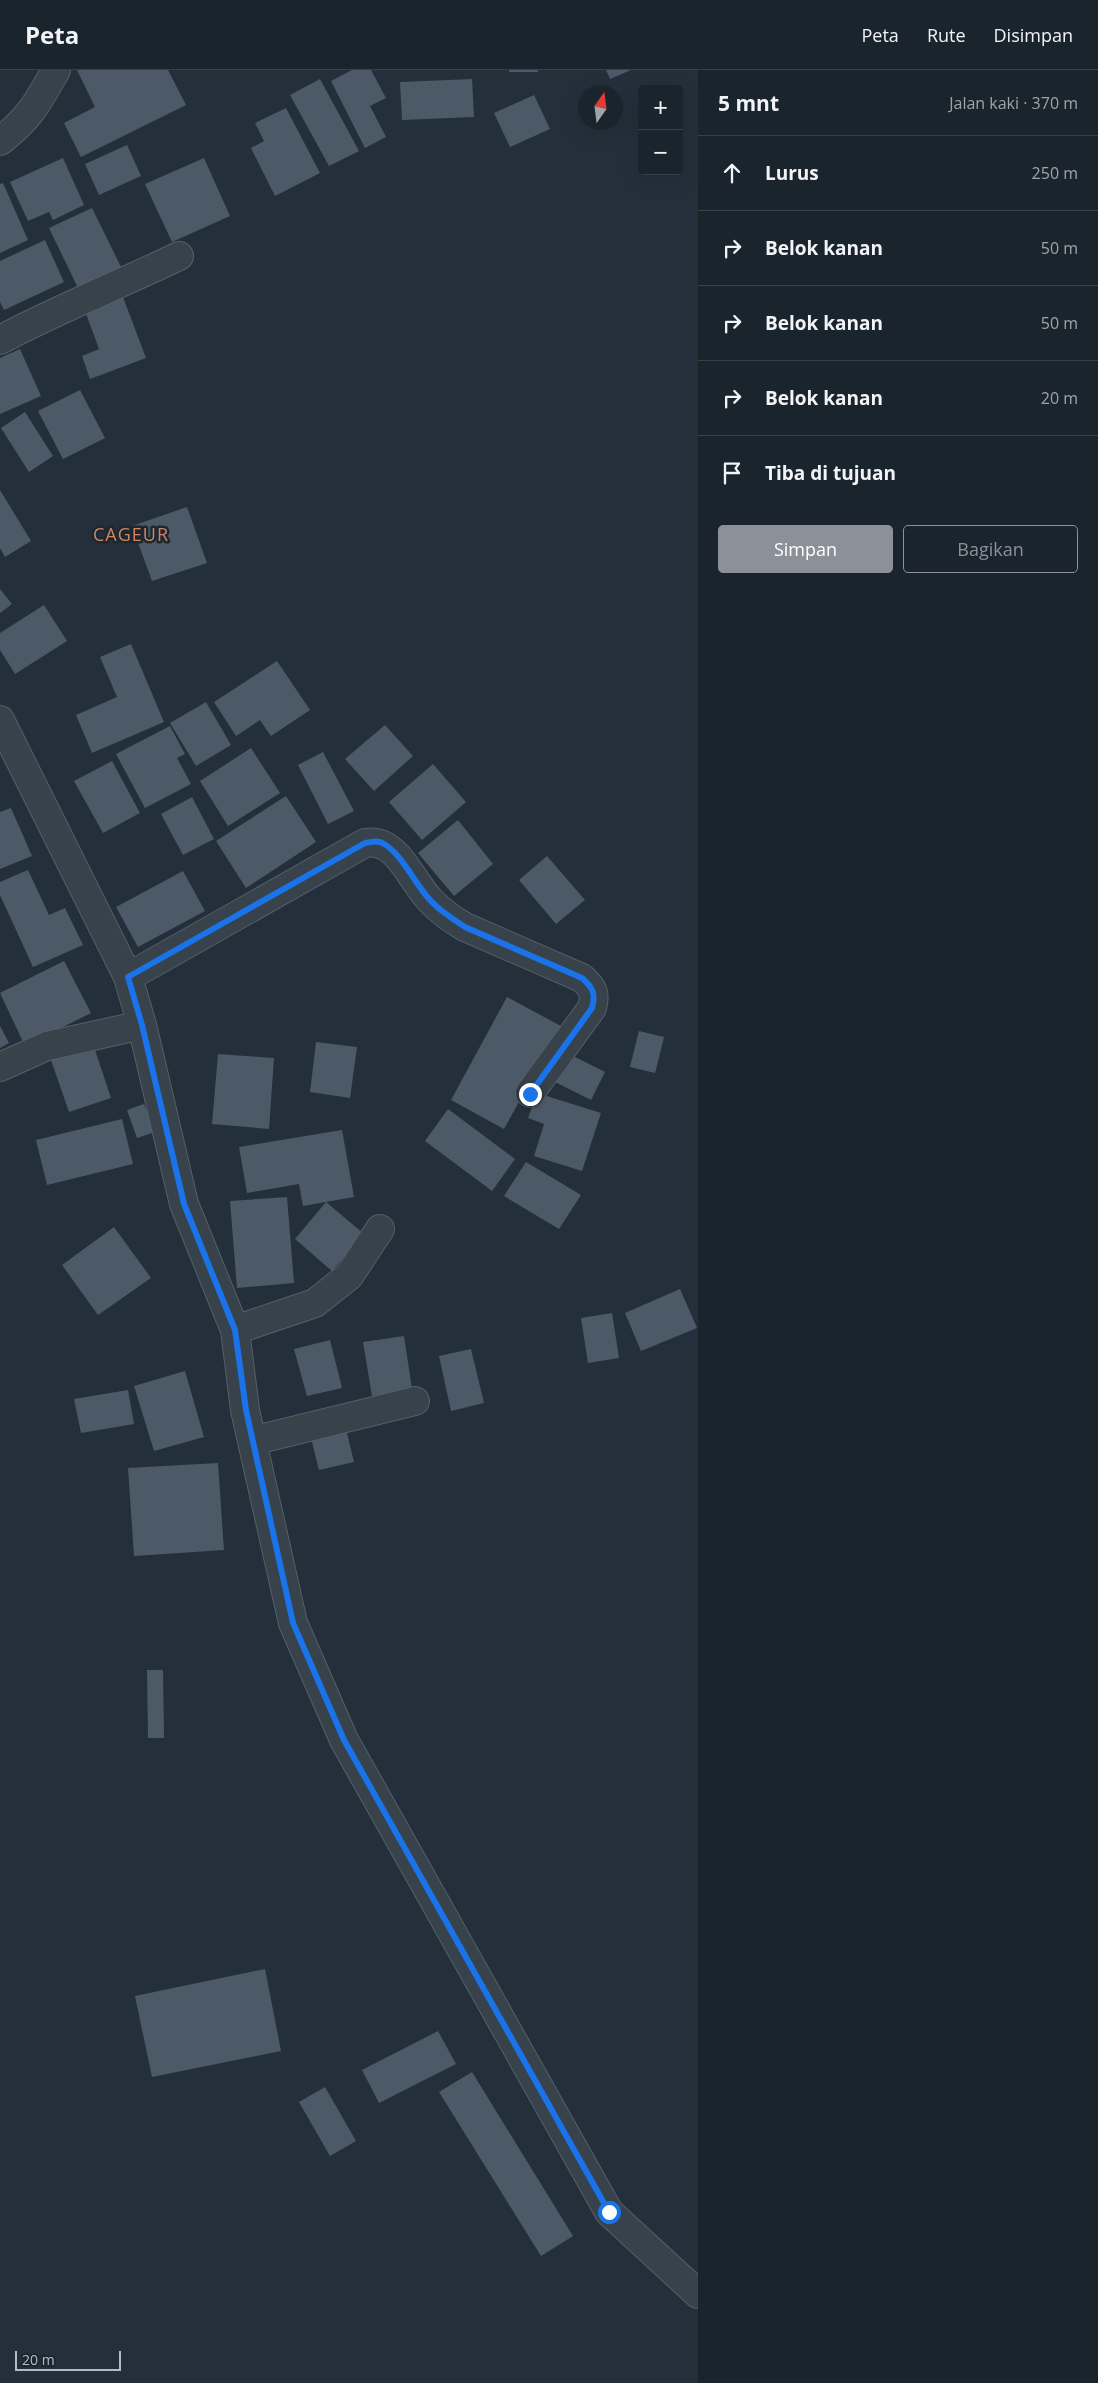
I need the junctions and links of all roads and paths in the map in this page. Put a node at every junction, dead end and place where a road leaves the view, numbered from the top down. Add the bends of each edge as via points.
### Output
1 (56, 70) edge
2 (0, 141) edge
3 (179, 256) dead end
4 (0, 340) edge
5 (0, 720) edge
6 (128, 977) junction
7 (142, 1025) junction
8 (0, 1067) edge
9 (530, 1094) dead end
10 (380, 1228) dead end
11 (235, 1330) junction
12 (416, 1401) dead end
13 (252, 1441) junction
14 (698, 2294) edge

1 - 2 street via 21,125
3 - 4 street via 47,314
5 - 6 street
6 - 7 street
6 - 9 street via 365,843 383,843 430,900 451,919 582,978 592,987 595,997 592,1008
7 - 8 street via 47,1046
7 - 11 street via 184,1204
10 - 11 street via 349,1276 315,1303
11 - 13 street
12 - 13 street
13 - 14 street via 293,1623 344,1740 609,2212

